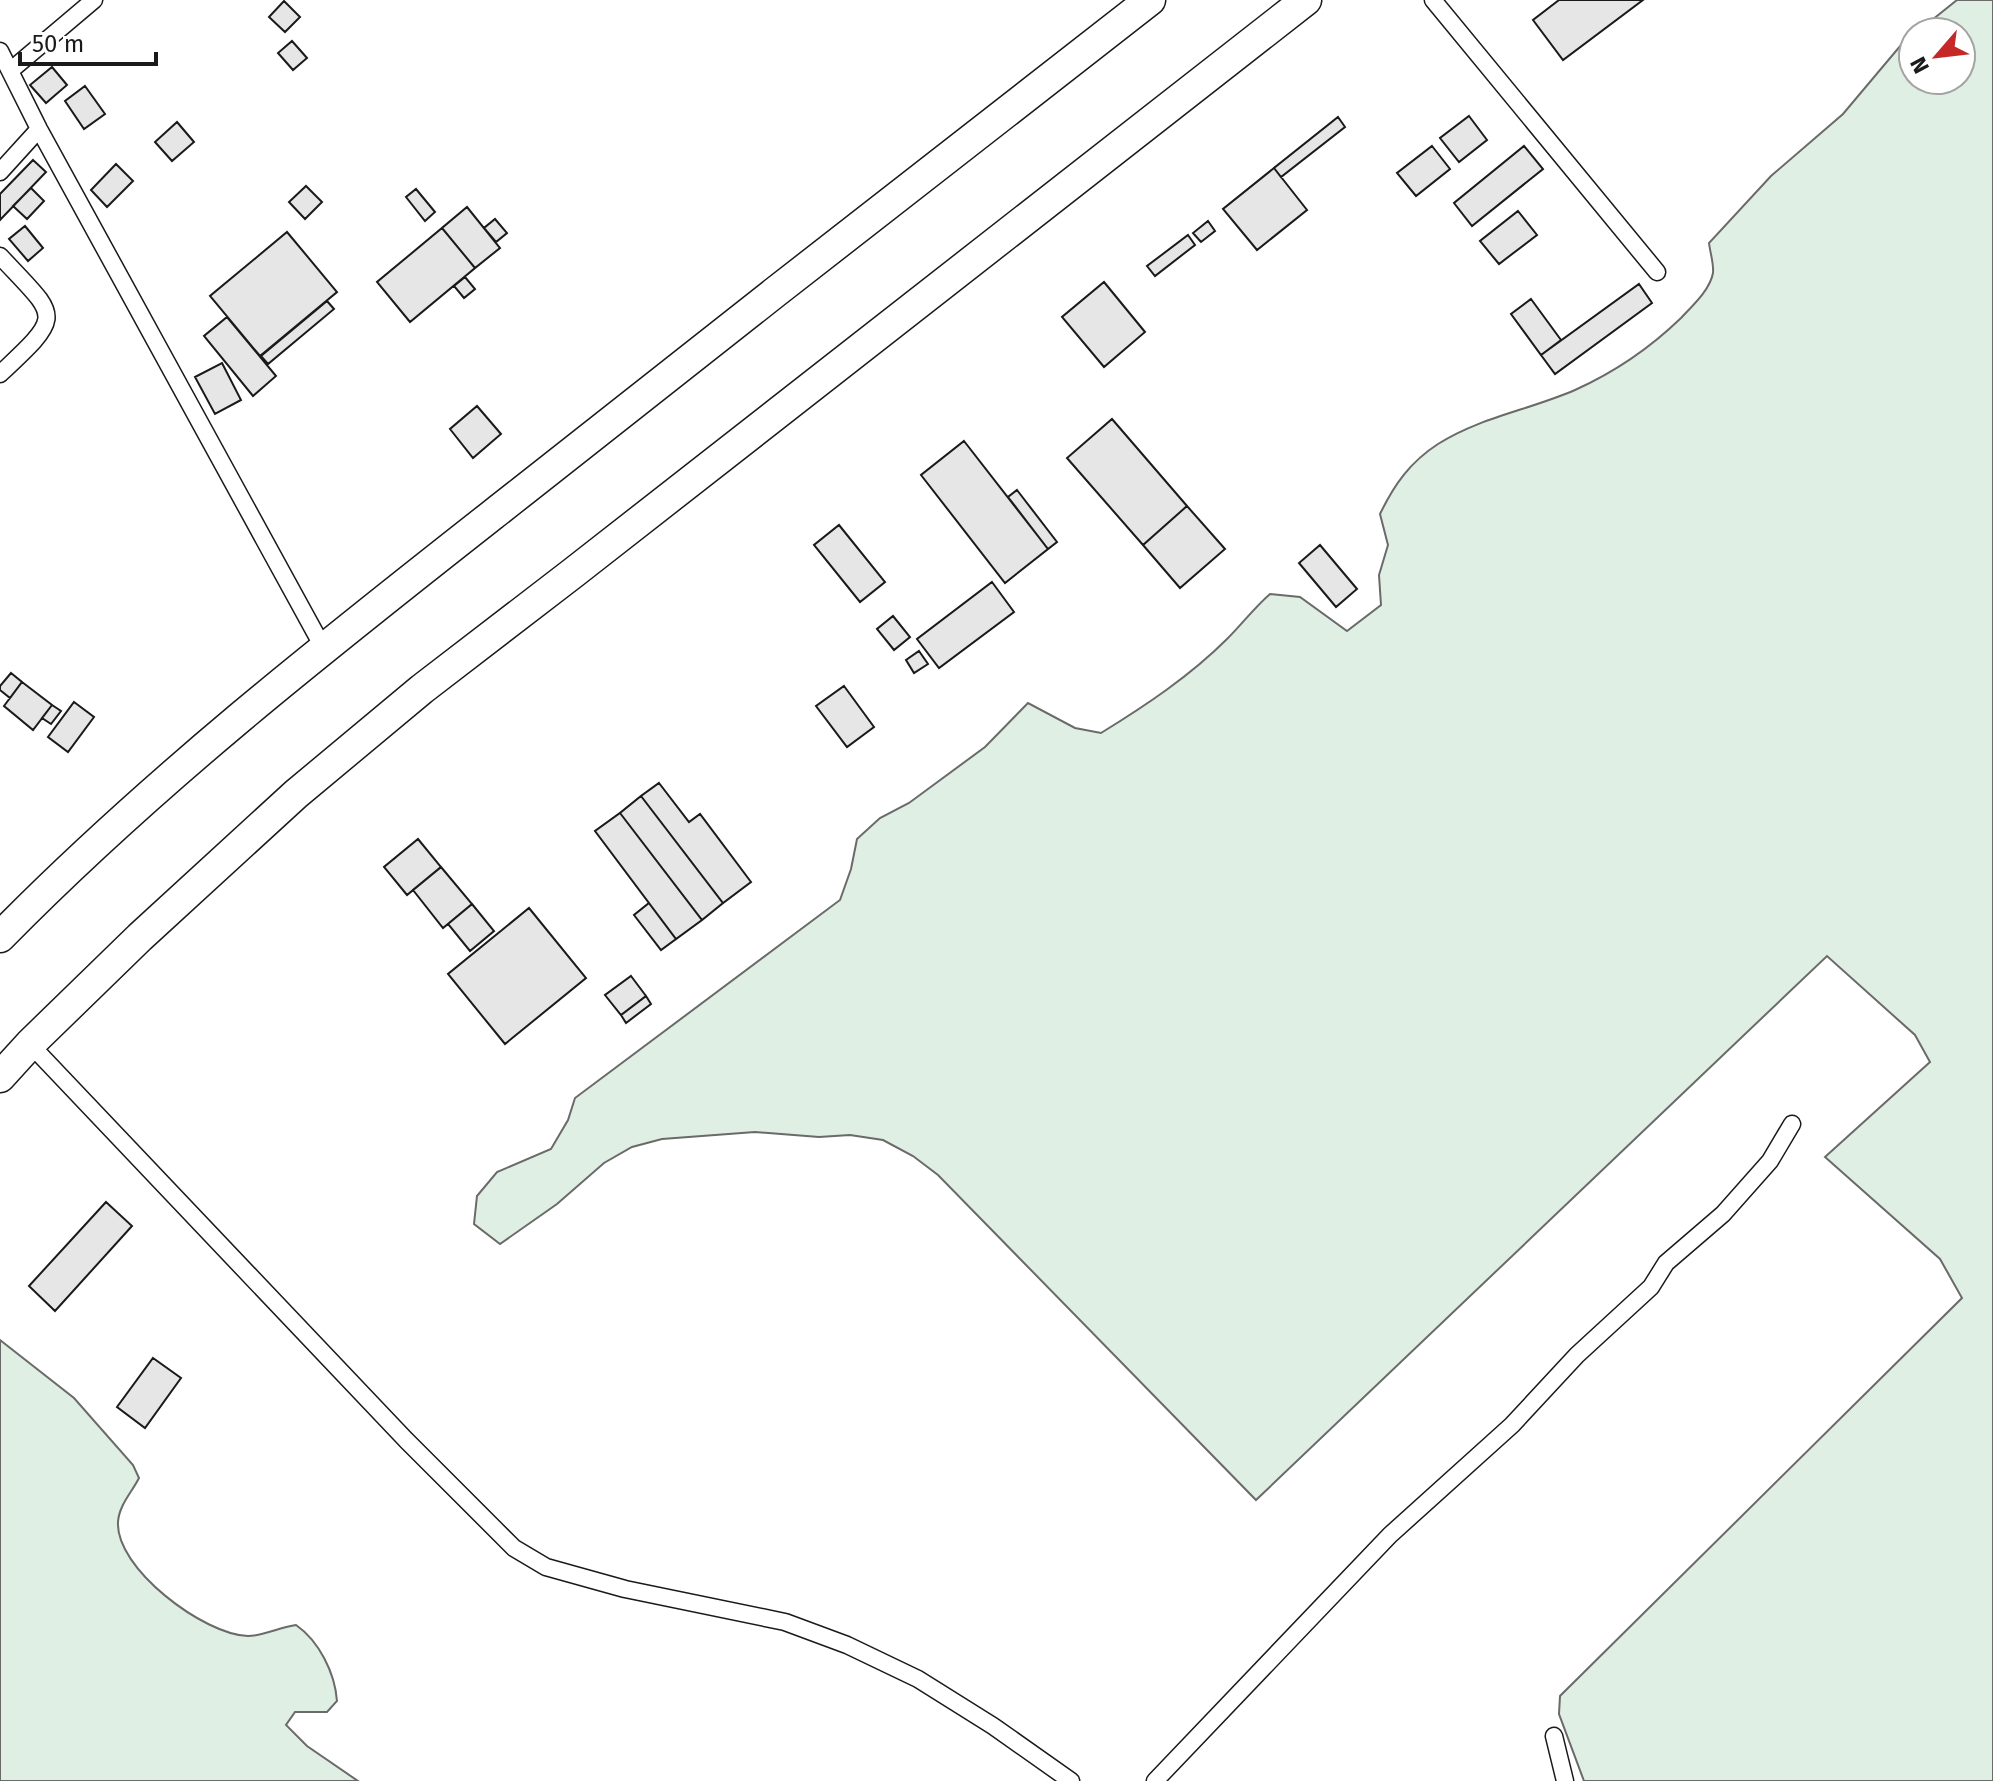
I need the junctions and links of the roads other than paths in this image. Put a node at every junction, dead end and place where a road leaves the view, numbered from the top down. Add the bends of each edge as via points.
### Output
1 (94, 0) edge
2 (1150, 0) edge
3 (1306, 0) edge
4 (1433, 0) edge
5 (0, 51) edge
6 (10, 71) junction
7 (39, 129) junction
8 (0, 172) edge
9 (0, 256) edge
10 (1657, 272) dead end
11 (0, 374) edge
12 (324, 649) junction
13 (0, 937) edge
14 (30, 1044) junction
15 (0, 1077) edge
16 (1792, 1124) dead end
17 (1554, 1736) dead end
18 (1071, 1781) edge
19 (1155, 1781) edge
20 (1565, 1781) edge

1 - 6 street
2 - 12 highway
3 - 14 highway via 422,689 296,794
4 - 10 street
5 - 6 street
6 - 7 street
7 - 8 street
7 - 12 street
9 - 11 street via 45,303 48,320 41,336
12 - 13 highway via 182,766 64,871
14 - 15 highway
14 - 18 street via 514,1548 546,1567 785,1622 847,1645 918,1679
16 - 19 street via 1770,1161 1723,1214 1666,1263 1651,1287 1512,1425 1390,1535
17 - 20 street

